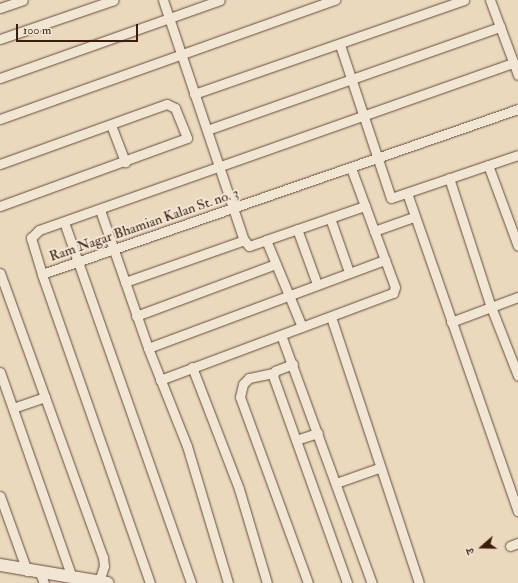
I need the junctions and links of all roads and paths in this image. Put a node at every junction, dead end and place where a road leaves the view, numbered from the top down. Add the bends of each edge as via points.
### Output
1 (22, 0) edge
2 (114, 0) edge
3 (163, 0) edge
4 (220, 0) edge
5 (335, 0) edge
6 (490, 0) edge
7 (460, 1) edge
8 (0, 8) edge
9 (170, 18) junction
10 (500, 27) junction
11 (0, 39) edge
12 (340, 44) junction
13 (182, 55) junction
14 (513, 63) junction
15 (518, 74) edge
16 (0, 78) edge
17 (352, 79) junction
18 (194, 94) junction
19 (518, 109) edge
20 (365, 116) junction
21 (0, 120) edge
22 (111, 125) junction
23 (207, 130) junction
24 (518, 155) edge
25 (379, 158) junction
26 (125, 162) junction
27 (0, 164) edge
28 (488, 165) junction
29 (219, 168) junction
30 (351, 168) junction
31 (449, 178) junction
32 (408, 193) junction
33 (0, 206) edge
34 (365, 206) junction
35 (100, 210) junction
36 (234, 210) junction
37 (414, 217) junction
38 (330, 218) junction
39 (64, 222) junction
40 (297, 230) junction
41 (374, 230) junction
42 (244, 240) junction
43 (266, 240) junction
44 (518, 246) edge
45 (113, 250) junction
46 (386, 260) junction
47 (78, 261) junction
48 (276, 264) junction
49 (349, 272) junction
50 (0, 273) edge
51 (42, 274) junction
52 (125, 282) junction
53 (317, 284) junction
54 (2, 286) edge
55 (289, 295) junction
56 (518, 297) edge
57 (491, 307) junction
58 (136, 316) junction
59 (331, 316) junction
60 (451, 322) junction
61 (302, 327) junction
62 (281, 334) junction
63 (148, 348) junction
64 (292, 364) junction
65 (192, 368) junction
66 (0, 372) edge
67 (273, 373) junction
68 (518, 376) edge
69 (160, 380) junction
70 (45, 397) junction
71 (13, 408) junction
72 (318, 433) junction
73 (296, 440) junction
74 (379, 468) junction
75 (336, 484) junction
76 (0, 496) edge
77 (518, 511) edge
78 (0, 565) edge
79 (27, 571) junction
80 (42, 578) edge
81 (78, 580) edge
82 (103, 582) edge
83 (369, 582) edge
84 (150, 583) edge
85 (191, 583) edge
86 (228, 583) edge
87 (267, 583) edge
88 (308, 583) edge
89 (347, 583) edge
90 (420, 583) edge

1 - 8 street
2 - 11 street
3 - 9 street
4 - 9 street
5 - 13 street
6 - 10 street
7 - 12 street
9 - 13 street
9 - 16 street
10 - 14 street
10 - 17 street
12 - 17 street
12 - 18 street
13 - 18 street
13 - 21 street
14 - 15 street
14 - 20 street
17 - 20 street
17 - 23 street
18 - 23 street
19 - 25 street, Ram Nagar Bhamian Kalan St. no. 3
20 - 25 street
20 - 29 street
22 - 26 street
22 - 26 street via 170,104 176,108 186,136 183,141
22 - 27 street
23 - 29 street
24 - 28 street
25 - 30 street, Ram Nagar Bhamian Kalan St. no. 3
25 - 32 street via 391,198
26 - 33 street
28 - 31 street
28 - 44 street
29 - 35 street
29 - 36 street
30 - 34 street
30 - 36 street, Ram Nagar Bhamian Kalan St. no. 3
31 - 32 street
31 - 57 street
32 - 37 street
34 - 38 street
34 - 41 street
35 - 39 street
35 - 45 street
36 - 42 street
36 - 45 street, Ram Nagar Bhamian Kalan St. no. 3
37 - 41 street
37 - 60 street
38 - 40 street
38 - 49 street
39 - 47 street
39 - 51 street via 38,230 31,238
40 - 43 street
40 - 53 street
41 - 46 street
42 - 43 street via 249,246
42 - 52 street
43 - 48 street
45 - 47 street, Ram Nagar Bhamian Kalan St. no. 3
45 - 52 street
46 - 49 street
46 - 59 street via 396,287 393,293
47 - 51 street, Ram Nagar Bhamian Kalan St. no. 3
47 - 85 street
48 - 55 street
48 - 58 street
49 - 53 street
50 - 54 street
51 - 84 street, Ram Nagar Bhamian Kalan St. no. 3
52 - 58 street
53 - 55 street
54 - 70 street
55 - 61 street
55 - 63 street
56 - 57 street
57 - 60 street
57 - 68 street
58 - 63 street
59 - 61 street
59 - 74 street
60 - 77 street
61 - 62 street
62 - 64 street
62 - 65 street
63 - 69 street
64 - 67 street
64 - 72 street
65 - 69 street
65 - 87 street via 239,489
66 - 71 street
67 - 73 street
67 - 88 street via 249,378 243,384 240,397
69 - 86 street via 203,494
70 - 71 street
70 - 82 street via 103,557
71 - 81 street
72 - 73 street
72 - 75 street
73 - 89 street
74 - 75 street
74 - 90 street
75 - 83 street
76 - 79 street
78 - 79 street
79 - 80 street
80 - 81 street
81 - 82 street

